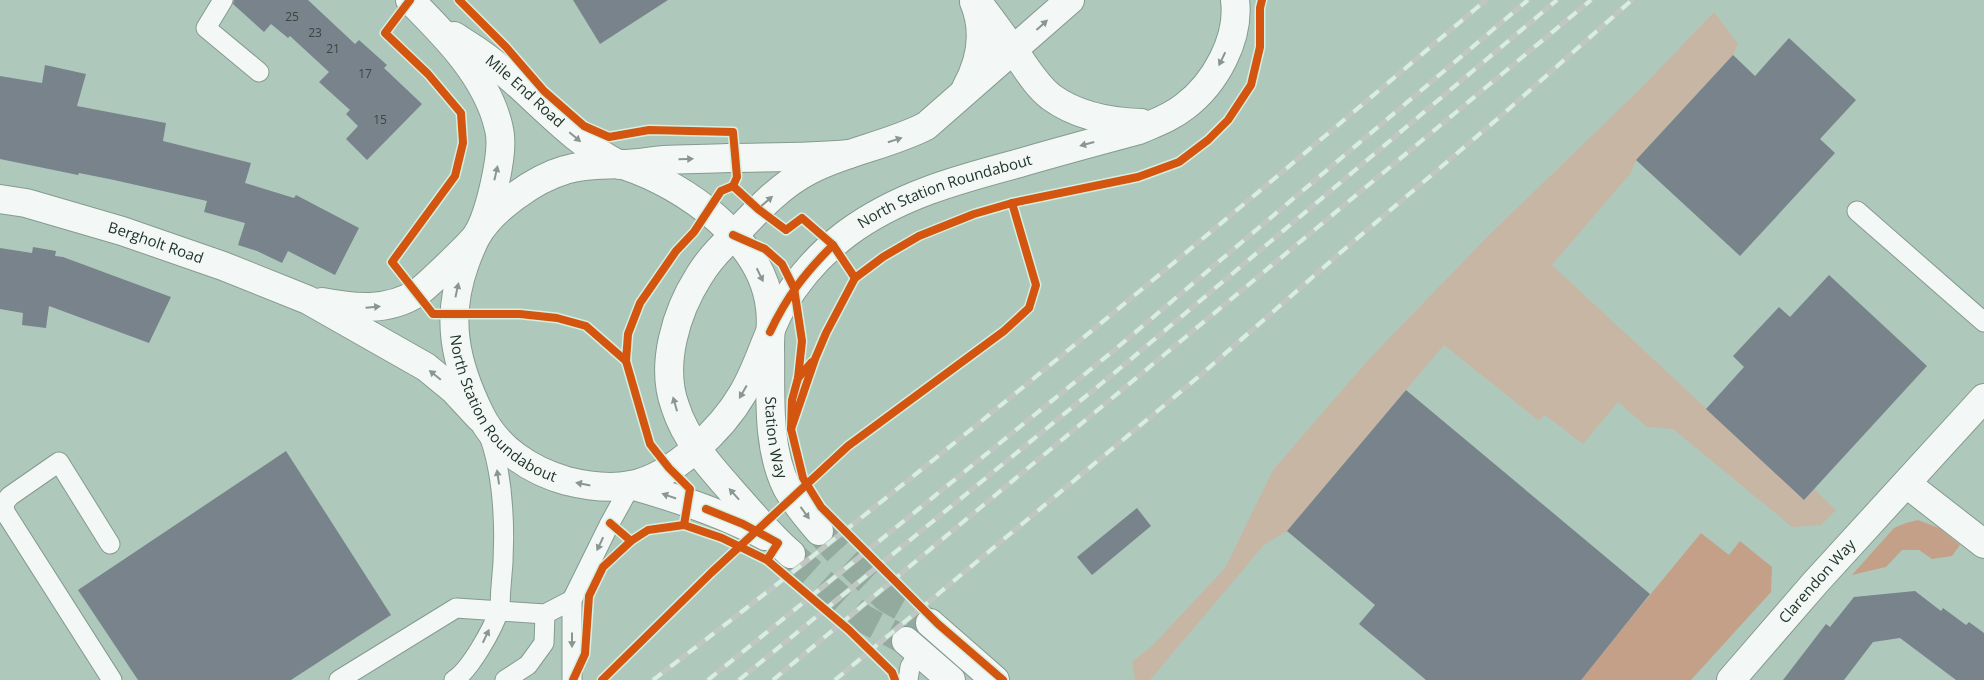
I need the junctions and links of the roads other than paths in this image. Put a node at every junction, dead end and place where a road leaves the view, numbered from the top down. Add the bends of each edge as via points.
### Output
1 (223, 0) edge
2 (975, 0) edge
3 (1070, 0) edge
4 (1237, 4) edge
5 (419, 9) edge
6 (1014, 50) junction
7 (259, 72) dead end
8 (962, 93) junction
9 (1167, 119) junction
10 (848, 154) junction
11 (620, 164) junction
12 (0, 199) edge
13 (1857, 211) dead end
14 (477, 236) junction
15 (733, 236) junction
16 (308, 300) junction
17 (1984, 322) edge
18 (770, 332) junction
19 (1984, 398) edge
20 (483, 420) junction
21 (696, 448) junction
22 (1907, 484) junction
23 (631, 485) junction
24 (819, 531) tunnel mouth
25 (110, 544) dead end
26 (1984, 544) edge
27 (572, 600) junction
28 (499, 610) junction
29 (545, 614) junction
30 (930, 623) tunnel mouth
31 (913, 647) joint
32 (456, 678) edge
33 (112, 680) edge
34 (339, 680) edge
35 (505, 680) edge
36 (572, 680) edge
37 (908, 680) edge
38 (951, 680) edge
39 (995, 680) edge
40 (1731, 680) edge

1 - 7 lane via 206,28
2 - 6 main road
2 - 8 main road via 981,34 980,56
6 -> 3 main road
4 -> 9 main road via 1234,30 1214,75 1185,107
5 -> 11 main road, Mile End Road via 498,66 577,139
14 -> 5 main road, Mile End Road via 498,166 500,131 484,89 464,60
6 - 8 main road
6 - 9 main road via 1049,96 1071,109 1118,122
10 -> 8 main road, North Station Roundabout via 905,137 948,108
9 -> 18 main road, North Station Roundabout via 1139,130 954,180 904,200 869,219 833,245 797,284
11 -> 10 main road, North Station Roundabout
15 -> 10 main road, North Station Roundabout via 785,186 809,170
11 - 14 main road, North Station Roundabout via 591,164 564,170 537,182 490,219
11 - 15 main road, North Station Roundabout via 661,180 689,196
12 - 16 main road, Bergholt Road via 26,203 122,231
13 - 17 lane
16 -> 14 main road, Bergholt Road via 341,306 377,307 404,299 418,293
20 -> 14 main road, North Station Roundabout via 458,359 454,316 459,279
15 -> 18 main road, North Station Roundabout via 749,255 768,291
21 -> 15 main road, North Station Roundabout via 674,405 670,384 673,343 698,276
20 -> 16 main road, Bergholt Road via 426,367
18 -> 21 main road, North Station Roundabout via 743,393 714,432
18 -> 24 main road, Station Way via 771,416 777,462 788,489
19 - 22 main road, Clarendon Way
23 -> 20 main road, North Station Roundabout via 588,485 536,470 515,457
28 -> 20 lane via 504,564 501,497 493,446
21 - 23 main road, North Station Roundabout via 669,468
21 - 23 main road via 784,548 743,524
22 - 26 main road
22 - 40 main road, Clarendon Way
23 -> 27 lane
25 - 33 lane via 59,462 10,496 4,504 5,512
27 - 29 lane
27 -> 36 lane
28 - 29 lane
32 -> 28 lane via 482,646
28 - 34 lane via 456,608
29 - 35 lane via 544,643 528,664
30 - 39 main road
31 - 37 lane
31 - 38 main road

